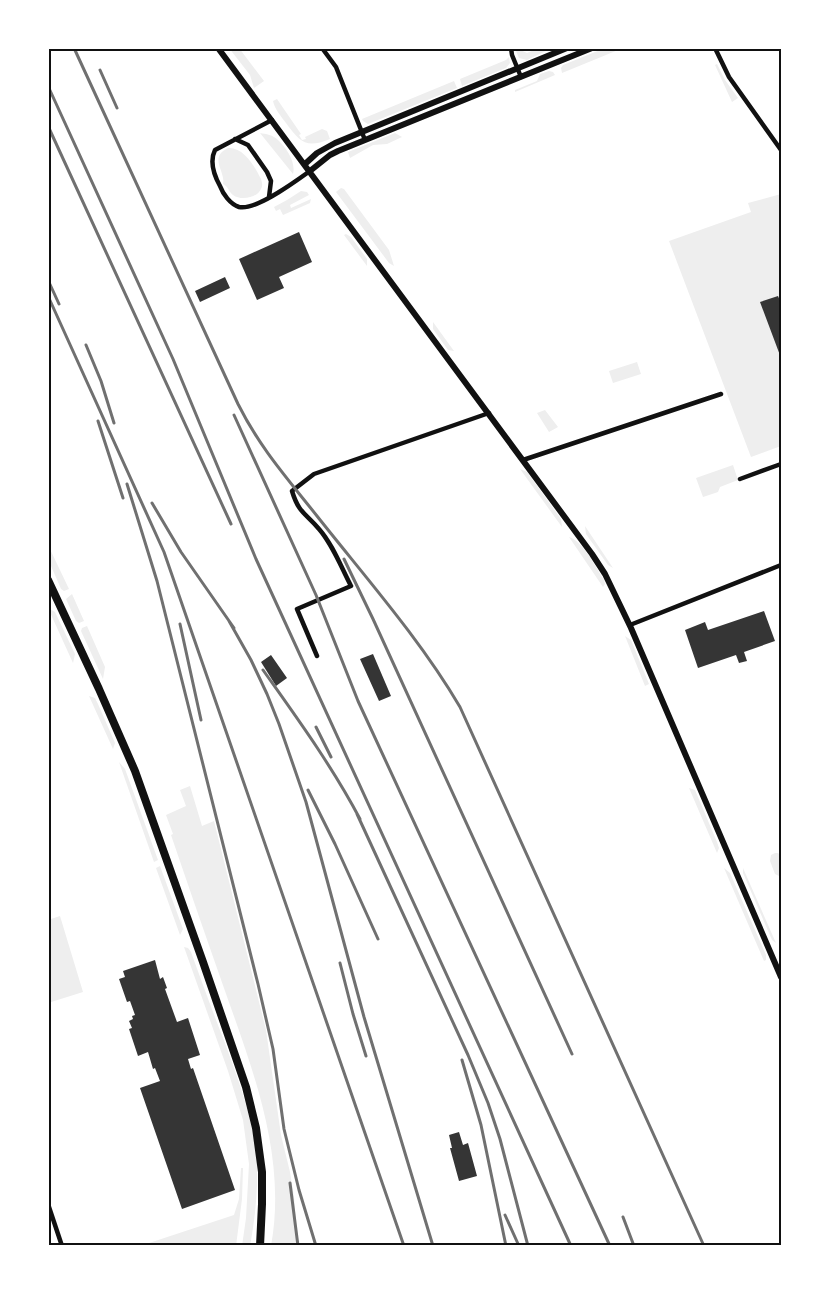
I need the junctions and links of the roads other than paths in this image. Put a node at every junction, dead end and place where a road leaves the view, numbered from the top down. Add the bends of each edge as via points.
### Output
1 (218, 48) edge
2 (322, 48) edge
3 (512, 48) edge
4 (567, 48) edge
5 (592, 48) edge
6 (715, 48) edge
7 (517, 69) junction
8 (520, 77) junction
9 (272, 120) junction
10 (362, 132) junction
11 (235, 139) junction
12 (365, 140) junction
13 (781, 150) edge
14 (305, 164) junction
15 (310, 171) junction
16 (269, 197) junction
17 (721, 394) dead end
18 (489, 413) junction
19 (523, 460) junction
20 (781, 464) edge
21 (740, 479) dead end
22 (781, 566) edge
23 (48, 580) edge
24 (630, 625) junction
25 (317, 656) dead end
26 (781, 977) edge
27 (48, 1204) edge
28 (261, 1226) junction
29 (62, 1246) edge
30 (255, 1246) edge
31 (260, 1246) edge

1 - 9 street
2 - 10 street via 336,67
3 - 7 street
4 - 7 street
5 - 8 street
6 - 13 street via 729,77
7 - 8 street
7 - 10 street
8 - 12 street
9 - 11 street
9 - 14 street
10 - 12 street
10 - 14 street via 324,149
11 - 16 street via 248,145 267,172 271,181
11 - 16 street via 219,146 212,156 222,190 234,205 242,208
12 - 15 street via 330,155
14 - 15 street
15 - 16 street
15 - 18 street
17 - 19 street
18 - 19 street
18 - 25 street via 314,474 292,491 302,512 332,547 351,586 297,609
19 - 24 street via 605,574
20 - 21 street
22 - 24 street
23 - 28 highway via 135,771 234,1052 259,1145
24 - 26 street
27 - 29 street
28 - 30 highway
28 - 31 highway

